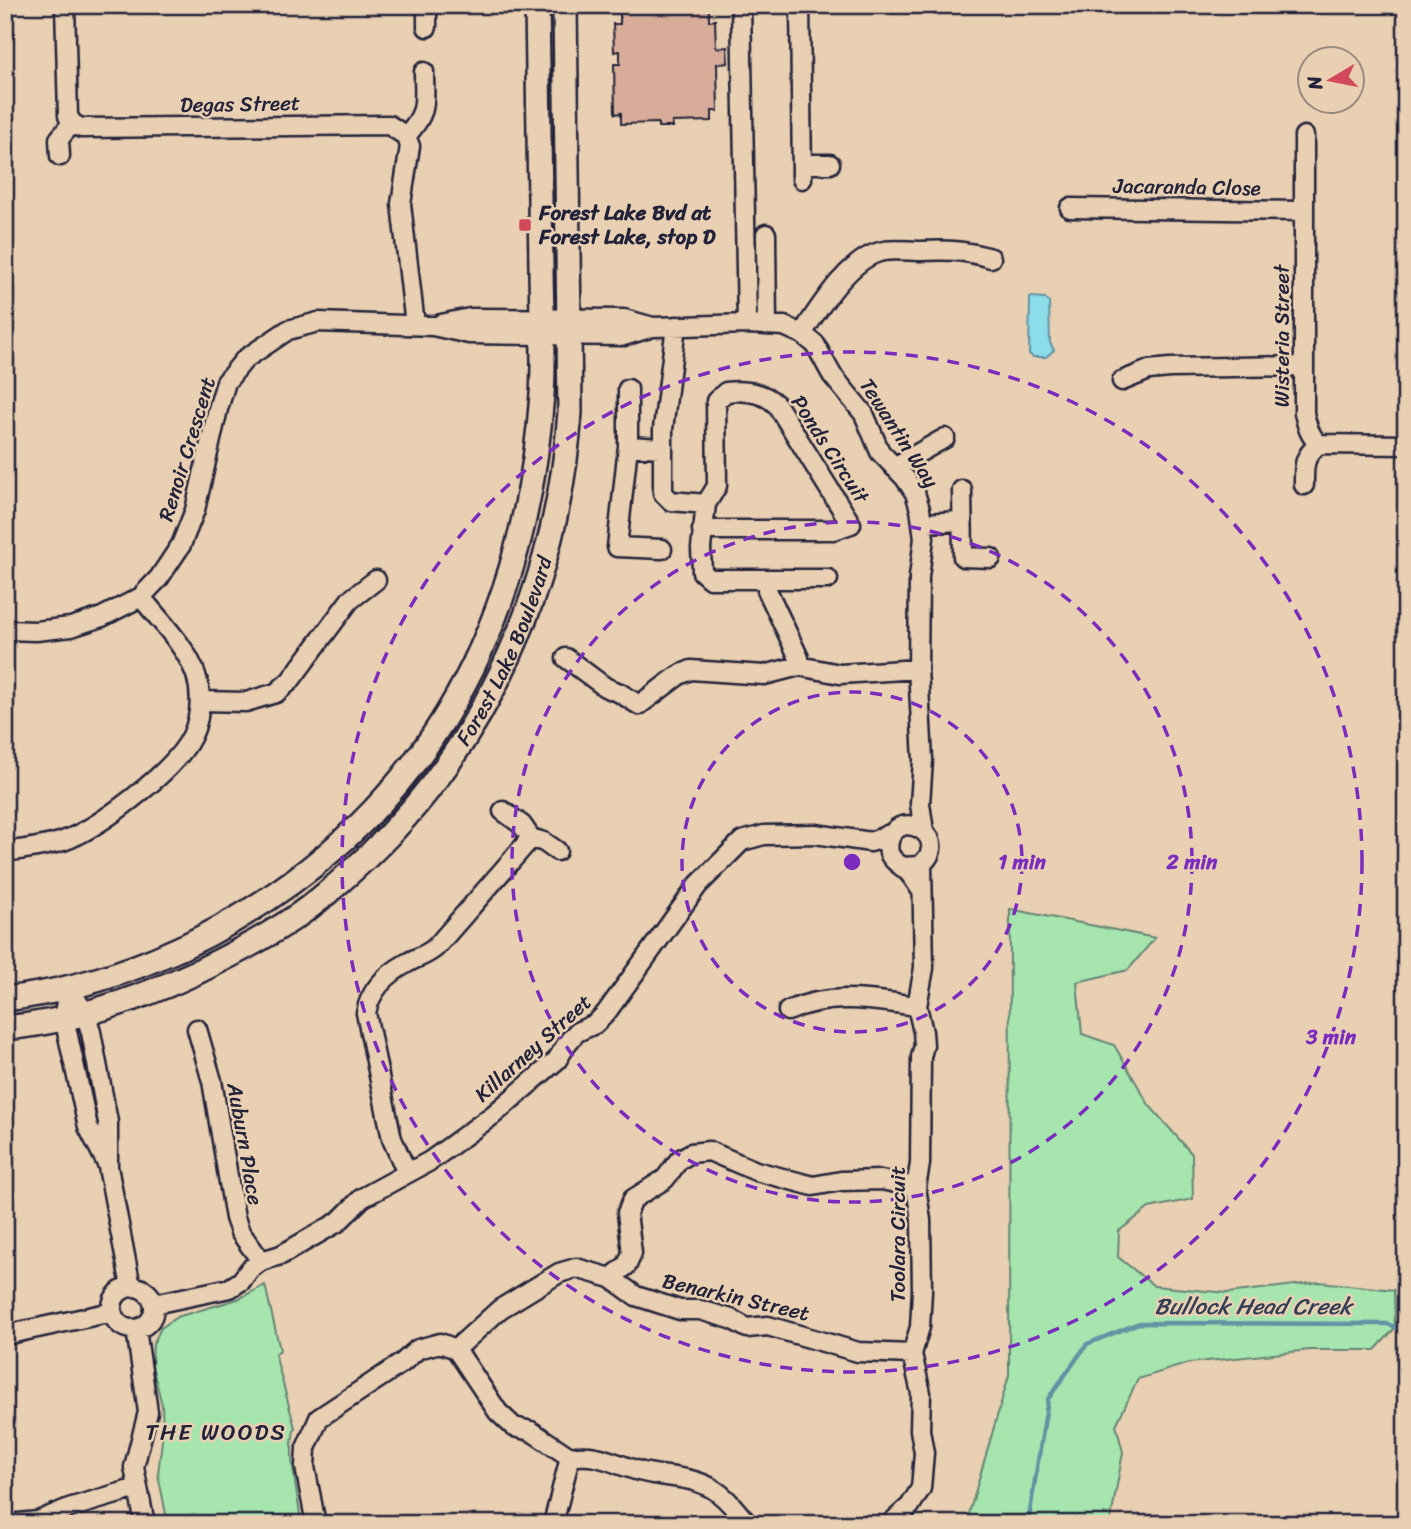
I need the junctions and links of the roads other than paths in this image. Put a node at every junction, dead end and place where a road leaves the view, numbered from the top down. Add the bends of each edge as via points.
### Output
1 (65, 5) edge
2 (427, 5) edge
3 (537, 5) edge
4 (565, 5) edge
5 (741, 5) edge
6 (800, 5) edge
7 (427, 27) dead end
8 (424, 72) dead end
9 (72, 123) junction
10 (406, 136) junction
11 (1304, 136) dead end
12 (60, 156) dead end
13 (830, 164) dead end
14 (1070, 208) dead end
15 (1304, 211) junction
16 (766, 234) dead end
17 (991, 258) dead end
18 (747, 324) junction
19 (767, 324) junction
20 (424, 326) junction
21 (676, 326) junction
22 (542, 327) junction
23 (569, 327) junction
24 (802, 334) junction
25 (1304, 366) junction
26 (1122, 381) dead end
27 (628, 389) dead end
28 (945, 438) dead end
29 (1319, 444) junction
30 (1406, 445) edge
31 (628, 446) junction
32 (662, 448) junction
33 (894, 467) junction
34 (1304, 485) dead end
35 (962, 490) dead end
36 (706, 504) junction
37 (961, 521) junction
38 (923, 523) junction
39 (702, 530) junction
40 (662, 549) dead end
41 (991, 558) dead end
42 (828, 579) dead end
43 (376, 580) dead end
44 (767, 590) dead end
45 (141, 597) junction
46 (5, 630) edge
47 (566, 658) dead end
48 (800, 666) junction
49 (918, 669) junction
50 (201, 701) junction
51 (920, 804) junction
52 (503, 811) dead end
53 (898, 830) junction
54 (924, 831) junction
55 (531, 838) junction
56 (871, 842) junction
57 (557, 851) dead end
58 (5, 852) edge
59 (896, 861) junction
60 (922, 864) junction
61 (921, 890) junction
62 (68, 986) junction
63 (5, 999) edge
64 (916, 1006) junction
65 (788, 1011) dead end
66 (74, 1015) junction
67 (5, 1028) edge
68 (197, 1029) dead end
69 (407, 1173) junction
70 (916, 1186) junction
71 (261, 1261) junction
72 (611, 1278) junction
73 (131, 1287) junction
74 (154, 1304) junction
75 (112, 1312) junction
76 (136, 1329) junction
77 (5, 1335) edge
78 (456, 1349) junction
79 (912, 1354) junction
80 (570, 1457) junction
81 (137, 1488) junction
82 (9, 1524) edge
83 (145, 1524) edge
84 (316, 1524) edge
85 (553, 1524) edge
86 (748, 1524) edge
87 (890, 1524) edge

1 - 9 street via 66,106
2 - 7 street
3 - 22 main road, Forest Lake Boulevard
4 - 23 main road, Forest Lake Boulevard
5 - 18 street
6 - 13 street via 802,171
8 - 10 street via 424,110
9 - 10 street, Degas Street via 92,129 389,125
9 - 12 street via 59,139
10 - 20 street via 410,146 401,204
11 - 15 street, Wisteria Street
14 - 15 street, Jacaranda Close
15 - 25 street, Wisteria Street
16 - 19 street
17 - 24 street via 964,250 883,251 867,257 833,290
18 - 19 street
18 - 21 street
19 - 24 street
20 - 22 street, Renoir Crescent via 470,318
20 - 45 street, Renoir Crescent via 318,322 288,330 245,359 226,382 195,510 181,545
21 - 23 street via 624,336
21 - 32 street
22 - 23 street, Renoir Crescent
22 - 62 main road, Forest Lake Boulevard via 536,456 522,534 498,611 472,669 396,788 354,832 265,901 197,940 140,965
23 - 66 main road, Forest Lake Boulevard via 570,412 558,512 522,630 463,743 398,827 295,918 173,983
24 - 33 street, Tewantin Way via 854,399 880,452
25 - 26 street via 1170,368 1149,370
25 - 29 street, Wisteria Street via 1304,413 1313,440
27 - 31 street
28 - 33 street
29 - 30 street
29 - 34 street via 1308,453
31 - 32 street
31 - 40 street via 617,547
32 - 36 street via 665,496 677,502
33 - 38 street, Tewantin Way via 915,493
35 - 37 street
36 - 39 street, Ponds Circuit
36 - 39 street, Ponds Circuit via 717,486 716,401 726,392 759,394 777,405 851,524 834,530
37 - 38 street
37 - 41 street via 962,557
38 - 49 street, Tewantin Way
39 - 42 street via 701,567 706,578
43 - 50 street via 350,600 276,693 246,702
44 - 48 street
45 - 46 street, Renoir Crescent via 71,627
45 - 50 street via 186,654
47 - 48 street via 639,705 691,670 764,675
48 - 49 street via 840,674
49 - 51 street, Tewantin Way via 923,760
50 - 58 street via 189,742 134,797 94,827 65,840
51 - 53 street
51 - 54 street, Tewantin Way
52 - 55 street
53 - 54 street via 918,827
53 - 56 street, Killarney Street
53 - 59 street via 888,847
54 - 60 street via 931,849
55 - 57 street
55 - 69 street via 436,947 377,985 368,999 366,1013 392,1139
56 - 59 street, Killarney Street
56 - 69 street, Killarney Street via 815,834 764,835 742,841 698,885 607,1013 577,1032 557,1060 494,1115
59 - 60 street via 913,868
59 - 61 street
60 - 61 street, Toolara Circuit
61 - 64 street, Toolara Circuit via 924,968
62 - 63 main road, Forest Lake Boulevard
62 - 66 street
64 - 65 street via 840,999 808,1002
64 - 70 street, Toolara Circuit via 924,1045
66 - 67 main road, Forest Lake Boulevard
66 - 73 street via 91,1032 108,1122 108,1167
68 - 71 street, Auburn Place via 212,1081 234,1218
69 - 71 street, Killarney Street via 362,1198 338,1222 281,1255
70 - 72 street via 881,1180 813,1186 756,1171 709,1151 691,1153 664,1179 633,1199 627,1213 632,1253 627,1265
70 - 79 street, Toolara Circuit via 922,1291 920,1327
71 - 74 street, Killarney Street via 230,1288
72 - 78 street, Benarkin Street via 576,1268 559,1273 500,1309
72 - 79 street, Benarkin Street via 636,1296 680,1310 700,1310 747,1328 768,1325 859,1352
73 - 74 street via 143,1289
73 - 75 street via 118,1293
74 - 76 street via 152,1318
75 - 76 street via 124,1327
75 - 77 street
76 - 81 street via 148,1412 135,1459
78 - 80 street via 513,1427 531,1431
78 - 84 street via 440,1343 418,1349 319,1418 306,1448 305,1467
79 - 87 street, Toolara Circuit via 920,1393 921,1488
80 - 85 street
80 - 86 street via 584,1455 638,1471 698,1481 733,1504
81 - 82 street via 38,1521
81 - 83 street

